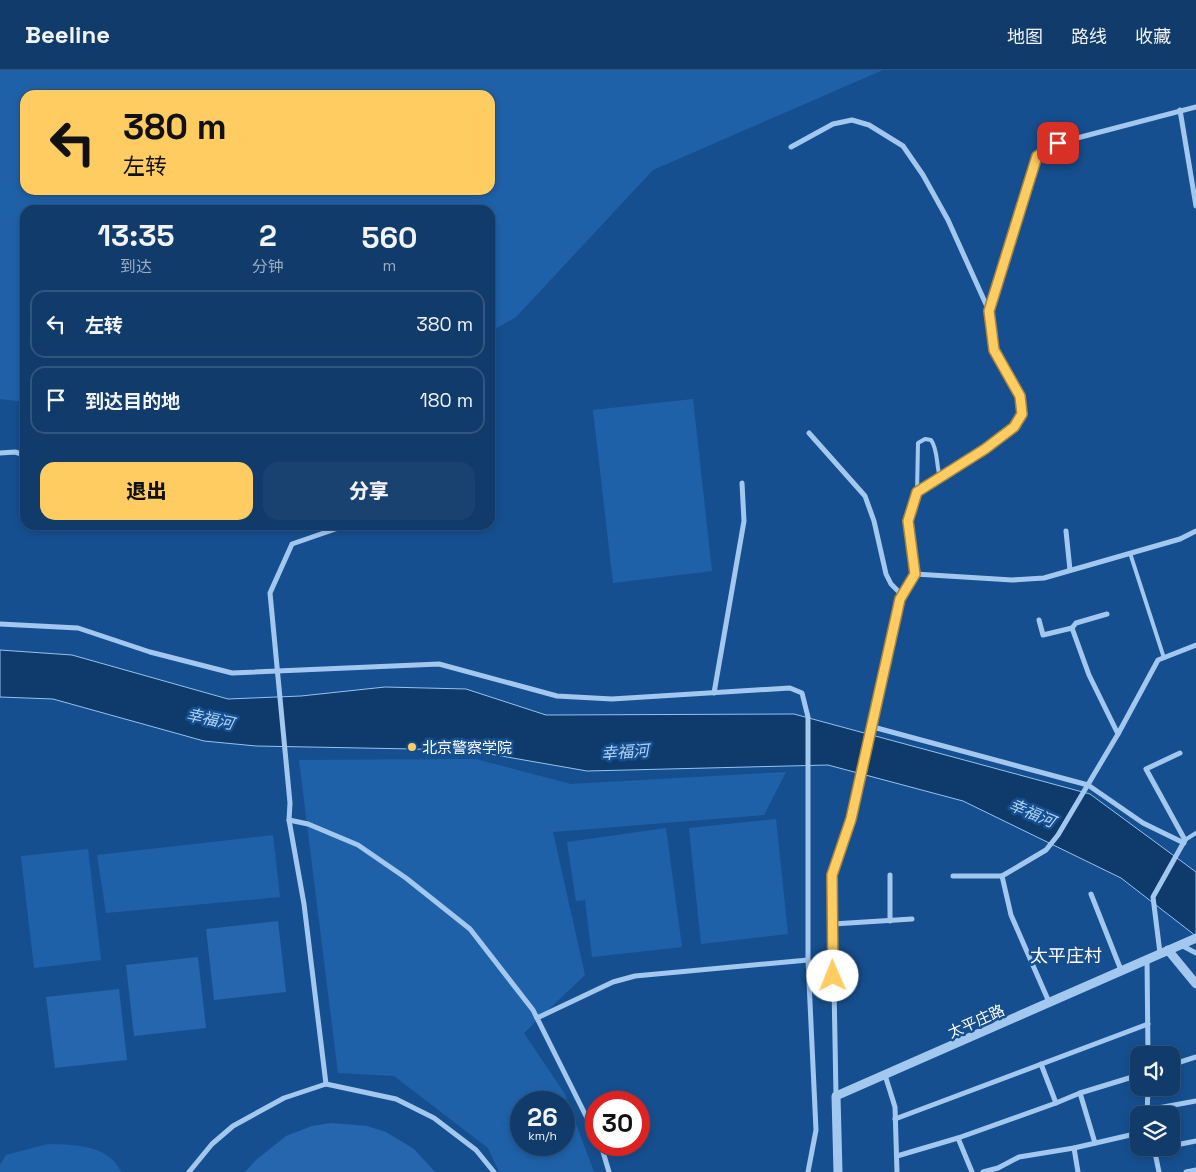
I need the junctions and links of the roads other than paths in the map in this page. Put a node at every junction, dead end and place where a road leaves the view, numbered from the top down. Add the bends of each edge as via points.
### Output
1 (1196, 107) edge
2 (1180, 110) junction
3 (791, 147) dead end
4 (1196, 206) edge
5 (989, 311) junction
6 (809, 433) dead end
7 (0, 453) edge
8 (20, 454) edge
9 (940, 477) junction
10 (742, 483) dead end
11 (917, 492) junction
12 (333, 530) edge
13 (1066, 531) dead end
14 (1196, 531) edge
15 (1130, 553) junction
16 (1070, 570) junction
17 (915, 574) junction
18 (902, 595) junction
19 (1107, 614) dead end
20 (1039, 620) dead end
21 (0, 624) edge
22 (1072, 628) junction
23 (1196, 645) edge
24 (1164, 658) junction
25 (277, 671) junction
26 (714, 693) junction
27 (872, 728) junction
28 (1118, 734) junction
29 (1180, 753) dead end
30 (1088, 785) junction
31 (289, 820) junction
32 (1196, 833) edge
33 (1184, 843) junction
34 (890, 875) dead end
35 (953, 876) dead end
36 (1002, 876) junction
37 (1092, 894) dead end
38 (912, 919) dead end
39 (890, 921) junction
40 (832, 924) junction
41 (1194, 939) edge
42 (1181, 944) junction
43 (1164, 951) junction
44 (1196, 953) edge
45 (1147, 959) junction
46 (808, 960) junction
47 (1121, 970) junction
48 (1196, 984) edge
49 (1049, 1002) junction
50 (537, 1018) junction
51 (1148, 1024) junction
52 (1148, 1046) edge
53 (1196, 1057) edge
54 (1180, 1062) edge
55 (1041, 1064) junction
56 (884, 1075) junction
57 (1130, 1078) edge
58 (326, 1084) junction
59 (1080, 1093) junction
60 (836, 1096) junction
61 (1196, 1101) edge
62 (1056, 1103) junction
63 (1176, 1106) edge
64 (585, 1114) edge
65 (895, 1118) junction
66 (1130, 1135) edge
67 (958, 1138) junction
68 (1196, 1141) edge
69 (1095, 1143) junction
70 (1180, 1144) edge
71 (1074, 1148) junction
72 (604, 1156) edge
73 (897, 1156) junction
74 (1156, 1156) edge
75 (1196, 1170) edge
76 (189, 1172) edge
77 (494, 1172) edge
78 (609, 1172) edge
79 (808, 1172) edge
80 (838, 1172) edge
81 (897, 1172) edge
82 (972, 1172) edge
83 (983, 1172) edge
84 (1078, 1172) edge
85 (1159, 1172) edge
86 (1186, 1172) edge

1 - 2 street
2 - 4 street
2 - 5 street via 1058,143 1037,156
3 - 5 street via 833,124 852,120 869,125 903,146 948,220
5 - 9 street via 994,350 1020,396 1022,414 1014,427 970,460
6 - 18 street via 865,496 886,574 890,584
7 - 8 street
9 - 11 street
9 - 11 lane via 935,446 931,440 918,443
10 - 26 street via 744,521
11 - 17 street via 908,521
12 - 25 street via 292,544 270,592
13 - 16 street
14 - 15 street via 1180,539
15 - 16 street
15 - 24 lane
16 - 17 street via 1044,578 1012,580
17 - 18 street
18 - 27 street
19 - 22 street via 1076,623
20 - 22 street via 1043,635
21 - 25 street via 78,628 150,652 232,673
22 - 28 street
23 - 24 street
24 - 28 street via 1158,660
25 - 26 street via 439,664 557,696 612,699
25 - 31 street via 287,761
26 - 46 street via 790,688 802,693 808,717
27 - 30 street
27 - 40 street via 850,826 832,875
28 - 30 street
29 - 33 street via 1146,769
30 - 33 street via 1143,823
30 - 36 street via 1046,850
31 - 50 street via 308,824 358,845 470,929
31 - 58 street via 304,904
32 - 33 lane
33 - 43 street via 1152,897
34 - 39 street
35 - 36 street
36 - 49 street via 1011,916
37 - 47 street
38 - 39 street
39 - 40 street
40 - 60 street
41 - 42 street, 太平庄路
42 - 43 street, 太平庄路
42 - 44 street
43 - 45 street, 太平庄路
43 - 48 street
45 - 47 street, 太平庄路
45 - 51 street
46 - 50 street via 635,976 613,982
46 - 79 street via 816,1130
47 - 49 street, 太平庄路
49 - 56 street, 太平庄路
50 - 64 street
51 - 52 street
51 - 55 street
53 - 54 street
55 - 62 street
55 - 65 street
56 - 60 street, 太平庄路
56 - 65 street via 895,1107
57 - 59 street
58 - 76 street via 284,1098 233,1126 212,1144
58 - 77 street via 396,1098 434,1118 476,1150
59 - 62 street
59 - 69 street
60 - 80 street
61 - 63 street
62 - 67 street
65 - 73 street
66 - 69 street
67 - 73 street
67 - 82 street
68 - 70 street
69 - 71 street
71 - 83 street via 1018,1157
71 - 84 street
72 - 78 street
73 - 81 street
74 - 85 street
75 - 86 street

